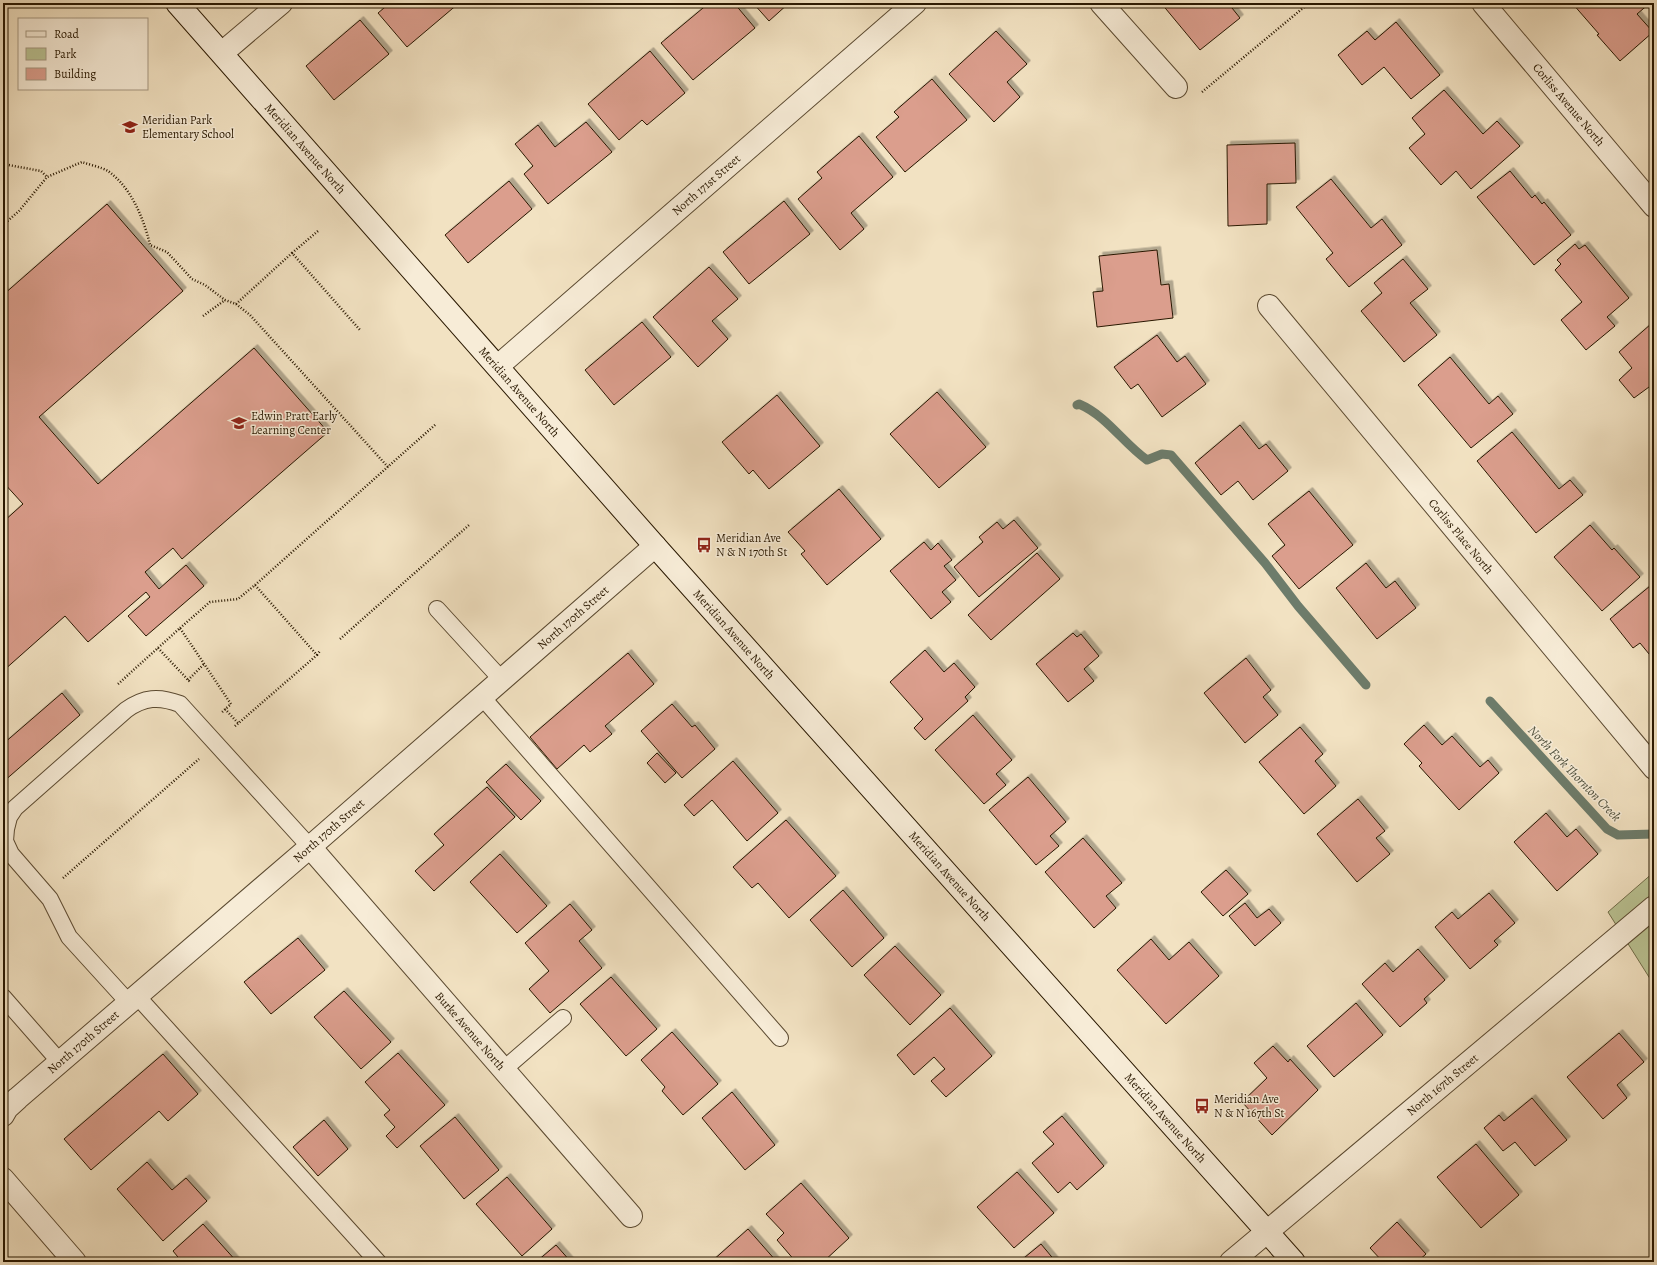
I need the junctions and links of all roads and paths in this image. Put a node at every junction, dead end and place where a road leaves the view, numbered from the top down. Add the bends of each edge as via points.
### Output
1 (177, 3) edge
2 (281, 3) edge
3 (915, 3) edge
4 (1101, 3) edge
5 (1309, 3) edge
6 (1483, 3) edge
7 (222, 53) junction
8 (1176, 87) joint
9 (3, 164) edge
10 (47, 177) junction
11 (1654, 206) edge
12 (3, 225) edge
13 (318, 230) dead end
14 (292, 253) junction
15 (225, 300) junction
16 (236, 304) junction
17 (1269, 306) dead end
18 (203, 316) dead end
19 (360, 330) dead end
20 (498, 366) junction
21 (436, 424) dead end
22 (388, 467) junction
23 (469, 525) dead end
24 (655, 546) junction
25 (255, 585) junction
26 (437, 609) dead end
27 (180, 628) junction
28 (340, 639) dead end
29 (158, 648) junction
30 (320, 651) dead end
31 (317, 654) junction
32 (204, 664) junction
33 (188, 680) junction
34 (502, 680) junction
35 (194, 685) dead end
36 (114, 689) dead end
37 (482, 697) junction
38 (215, 708) dead end
39 (225, 709) junction
40 (238, 723) junction
41 (230, 730) dead end
42 (204, 754) dead end
43 (1654, 768) edge
44 (310, 848) junction
45 (46, 893) junction
46 (1654, 906) edge
47 (3, 997) edge
48 (133, 1000) junction
49 (563, 1018) dead end
50 (780, 1038) dead end
51 (60, 1062) junction
52 (503, 1070) junction
53 (3, 1115) edge
54 (3, 1179) edge
55 (631, 1216) dead end
56 (1266, 1232) junction
57 (74, 1262) edge
58 (378, 1262) edge
59 (1231, 1262) edge
60 (1294, 1262) edge

1 - 7 street, Meridian Avenue North
2 - 7 street
3 - 20 street, North 171st Street
4 - 8 street
5 - 8 path via 1190,102
6 - 11 street, Corliss Avenue North
7 - 20 street, Meridian Avenue North
9 - 10 path via 41,171
10 - 12 path via 19,211
10 - 15 path via 82,162 107,171 122,184 134,202 146,228 150,245 167,252 192,279
13 - 14 path
14 - 16 path
14 - 19 path
15 - 16 path
15 - 18 path
16 - 22 path via 250,315
17 - 43 street, Corliss Place North
20 - 24 street, Meridian Avenue North
21 - 22 path
22 - 25 path
23 - 28 path
24 - 34 street, North 170th Street
24 - 56 street, Meridian Avenue North
25 - 27 path via 238,599 210,602
25 - 31 path
26 - 34 lane
27 - 29 path
27 - 32 path
29 - 33 path
29 - 36 path
30 - 31 path
31 - 40 path
32 - 33 path
32 - 39 path via 231,704
33 - 35 path
34 - 37 street, North 170th Street
37 - 44 street, North 170th Street
37 - 50 lane
38 - 39 path via 220,714
39 - 40 path
40 - 41 path
42 - 45 path
44 - 45 lane via 180,704 168,699 153,698 136,703 126,710 16,808 9,818 6,841 11,854
44 - 48 street, North 170th Street
44 - 52 street, Burke Avenue North
45 - 48 lane via 69,937
46 - 56 street, North 167th Street
47 - 51 lane
48 - 51 street, North 170th Street
48 - 58 lane
49 - 52 lane
51 - 53 street, North 170th Street via 7,1108
52 - 55 street, Burke Avenue North
54 - 57 street
56 - 59 street, North 167th Street
56 - 60 street, Meridian Avenue North

